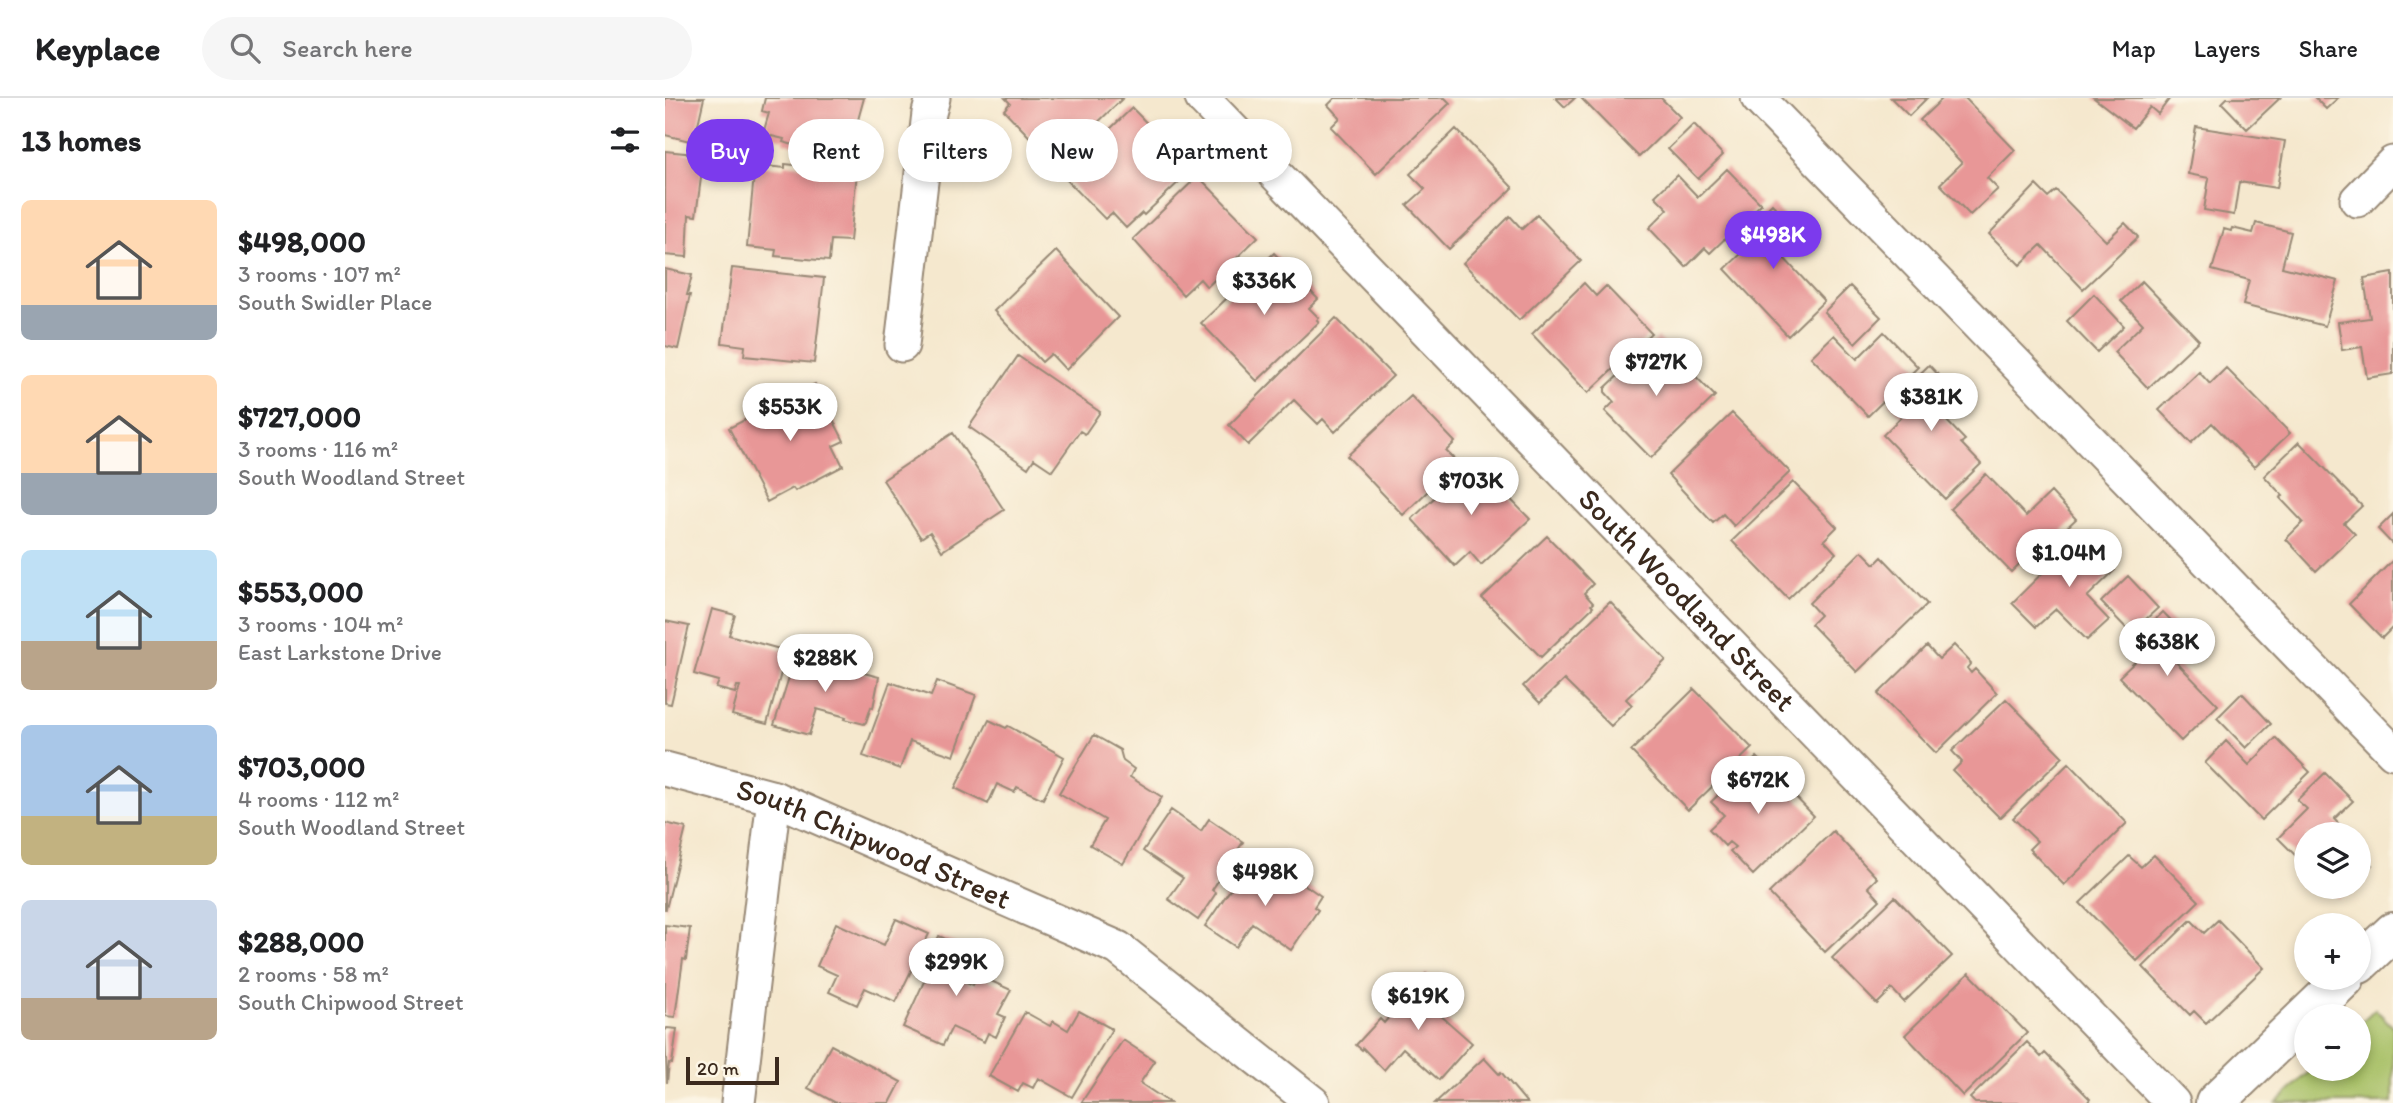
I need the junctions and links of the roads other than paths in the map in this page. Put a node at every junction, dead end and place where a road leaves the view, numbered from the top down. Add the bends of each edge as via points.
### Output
1 (933, 98) edge
2 (1202, 98) edge
3 (1758, 98) edge
4 (2393, 163) edge
5 (2357, 200) dead end
6 (902, 345) dead end
7 (2393, 752) edge
8 (665, 769) edge
9 (774, 798) junction
10 (2393, 932) edge
11 (2371, 953) edge
12 (2333, 990) edge
13 (738, 1103) edge
14 (1313, 1103) edge
15 (2173, 1103) edge
16 (2215, 1103) edge

1 - 6 street
2 - 15 street, South Woodland Street
3 - 7 street
4 - 5 street
8 - 9 street, South Chipwood Street
9 - 13 street
9 - 14 street, South Chipwood Street via 1118,948
10 - 11 street
12 - 16 street

